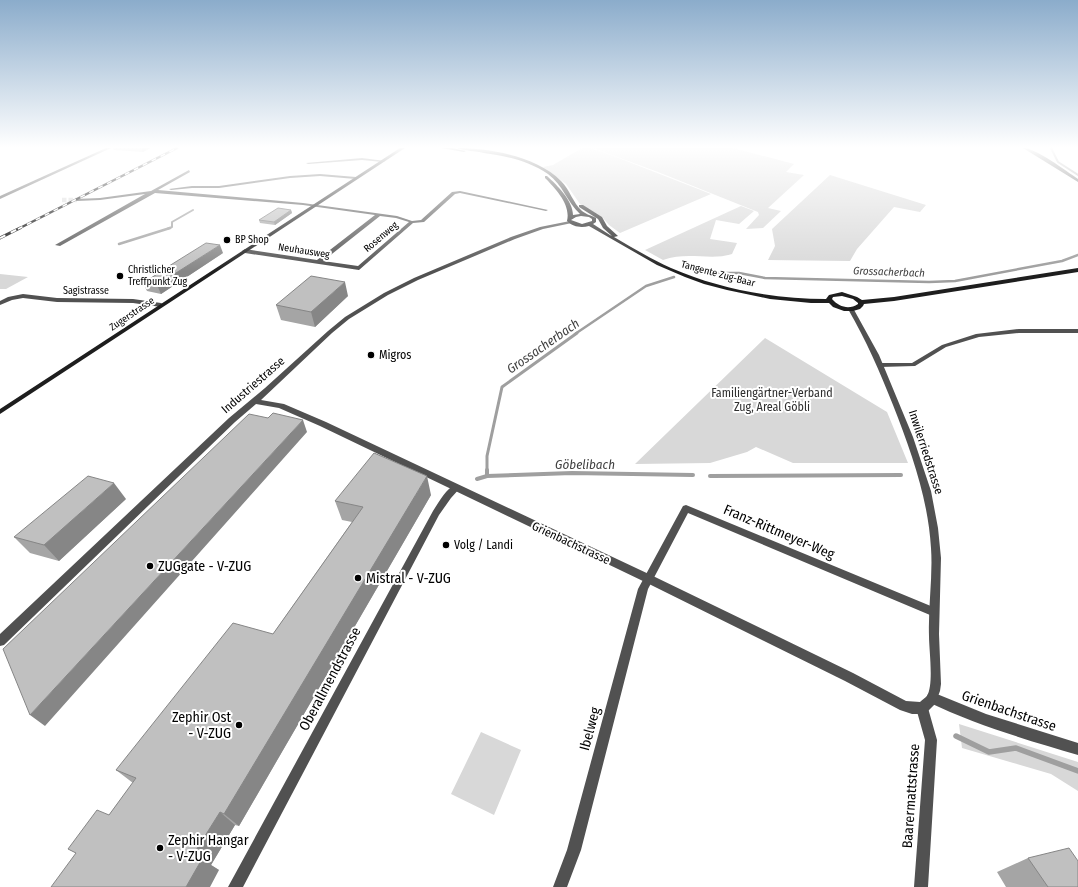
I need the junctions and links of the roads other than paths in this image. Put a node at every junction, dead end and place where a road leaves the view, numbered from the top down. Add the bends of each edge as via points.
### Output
1 (19, 189) edge
2 (156, 189) edge
3 (169, 189) edge
4 (339, 189) edge
5 (558, 189) edge
6 (565, 189) edge
7 (153, 191) junction
8 (571, 197) junction
9 (0, 198) edge
10 (77, 200) tunnel mouth
11 (315, 205) junction
12 (546, 210) dead end
13 (379, 215) junction
14 (584, 215) junction
15 (570, 220) junction
16 (412, 222) junction
17 (589, 224) junction
18 (620, 243) junction
19 (58, 245) dead end
20 (246, 251) junction
21 (318, 262) junction
22 (359, 268) joint
23 (1078, 270) edge
24 (830, 302) junction
25 (861, 302) junction
26 (0, 303) edge
27 (161, 305) junction
28 (851, 309) junction
29 (1078, 330) edge
30 (880, 365) junction
31 (255, 401) junction
32 (0, 412) edge
33 (456, 488) junction
34 (648, 579) junction
35 (934, 612) junction
36 (0, 641) edge
37 (932, 698) junction
38 (922, 708) junction
39 (1078, 749) edge
40 (235, 887) edge
41 (560, 887) edge
42 (921, 887) edge

1 - 9 street
2 - 7 street
3 - 7 street
4 - 11 main road, Zugerstrasse
5 - 15 main road via 571,211
6 - 8 main road
7 - 10 street
7 - 11 street
7 - 19 street
8 - 14 main road
8 - 18 main road via 600,218
11 - 13 street
11 - 20 main road, Zugerstrasse
12 - 16 street, Rosenweg via 460,192 454,193 422,221
13 - 16 street
13 - 21 street
14 - 15 main road
14 - 17 main road via 594,219 594,222
15 - 17 main road via 578,225
15 - 31 street, Industriestrasse via 513,238 386,294 346,318
16 - 22 street, Rosenweg
17 - 18 main road, Tangente Zug-Baar
18 - 24 main road, Tangente Zug-Baar via 680,273 740,291
20 - 21 street, Neuhausweg
20 - 27 main road, Zugerstrasse
21 - 22 street, Neuhausweg
23 - 25 main road
24 - 25 main road via 831,296 842,294
24 - 28 main road, Tangente Zug-Baar via 838,307
25 - 28 main road via 860,307
26 - 27 street, Sagistrasse via 23,296 58,300 133,301
27 - 32 main road, Zugerstrasse
28 - 30 street, Inwilerriedstrasse
29 - 30 street via 978,335 944,346 913,365
30 - 35 street, Inwilerriedstrasse via 908,432 927,488 936,546
31 - 33 street, Grienbachstrasse via 281,406 305,416
31 - 36 street, Industriestrasse
33 - 34 street, Grienbachstrasse
33 - 40 street, Oberallmendstrasse via 436,513
34 - 35 street, Franz-Rittmeyer-Weg via 686,508
34 - 38 street, Grienbachstrasse via 904,706
34 - 41 street, Ibelweg via 643,589 574,850
35 - 37 street, Inwilerriedstrasse via 935,679
37 - 38 street
37 - 39 street, Grienbachstrasse via 989,722
38 - 42 street, Baarermattstrasse via 930,740

